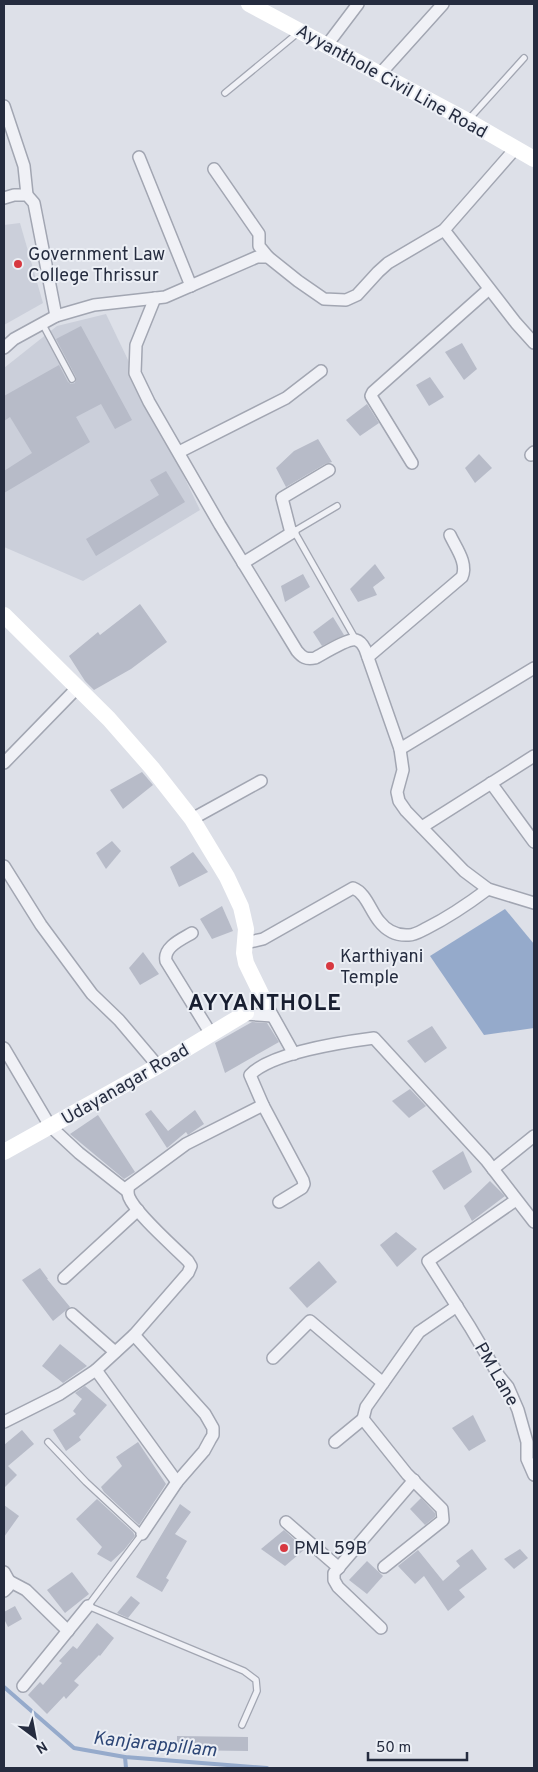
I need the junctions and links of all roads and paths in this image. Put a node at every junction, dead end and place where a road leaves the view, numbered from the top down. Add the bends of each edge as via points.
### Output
1 (249, 4) edge
2 (358, 4) edge
3 (443, 4) edge
4 (301, 31) junction
5 (327, 45) junction
6 (524, 58) dead end
7 (380, 74) junction
8 (225, 93) dead end
9 (4, 106) edge
10 (468, 121) junction
11 (515, 149) junction
12 (139, 157) dead end
13 (534, 159) edge
14 (214, 169) dead end
15 (28, 195) junction
16 (4, 198) edge
17 (444, 230) junction
18 (268, 257) junction
19 (190, 286) junction
20 (489, 289) junction
21 (155, 298) junction
22 (56, 316) junction
23 (42, 323) junction
24 (532, 337) edge
25 (4, 348) edge
26 (320, 371) dead end
27 (72, 379) dead end
28 (179, 452) junction
29 (412, 463) dead end
30 (329, 470) dead end
31 (337, 506) dead end
32 (292, 532) junction
33 (450, 535) dead end
34 (243, 563) junction
35 (4, 615) edge
36 (356, 640) junction
37 (368, 657) junction
38 (534, 668) edge
39 (77, 688) junction
40 (400, 749) junction
41 (534, 756) edge
42 (4, 763) edge
43 (261, 781) dead end
44 (491, 783) junction
45 (192, 819) junction
46 (422, 827) junction
47 (534, 842) edge
48 (4, 866) edge
49 (488, 888) junction
50 (534, 903) edge
51 (192, 932) dead end
52 (245, 943) junction
53 (256, 985) junction
54 (269, 1009) junction
55 (245, 1014) junction
56 (211, 1034) junction
57 (4, 1048) edge
58 (294, 1054) junction
59 (158, 1066) junction
60 (263, 1105) junction
61 (50, 1126) junction
62 (534, 1136) edge
63 (4, 1152) edge
64 (493, 1170) junction
65 (127, 1192) junction
66 (516, 1200) junction
67 (279, 1202) dead end
68 (138, 1210) junction
69 (534, 1222) edge
70 (64, 1278) dead end
71 (457, 1306) junction
72 (72, 1314) dead end
73 (134, 1335) junction
74 (116, 1352) junction
75 (273, 1358) dead end
76 (96, 1370) junction
77 (383, 1383) junction
78 (363, 1419) junction
79 (4, 1422) edge
80 (48, 1442) dead end
81 (335, 1442) dead end
82 (534, 1474) edge
83 (414, 1480) junction
84 (177, 1482) junction
85 (286, 1522) dead end
86 (142, 1534) junction
87 (384, 1567) dead end
88 (339, 1568) junction
89 (6, 1581) edge
90 (88, 1606) junction
91 (380, 1628) dead end
92 (68, 1631) junction
93 (23, 1686) dead end
94 (242, 1725) dead end

1 - 4 main road, Ayyanthole Civil Line Road
2 - 5 street
3 - 7 street
4 - 5 main road, Ayyanthole Civil Line Road
4 - 8 lane
5 - 7 main road, Ayyanthole Civil Line Road
6 - 10 lane
7 - 10 main road, Ayyanthole Civil Line Road
9 - 15 street via 24,166
10 - 11 main road, Ayyanthole Civil Line Road
11 - 13 main road, Ayyanthole Civil Line Road
11 - 17 street
12 - 19 street
14 - 18 street via 259,234 259,246
15 - 16 street
15 - 22 street via 34,203
17 - 18 street via 388,263 357,295 346,300 324,298
17 - 20 street
18 - 19 street via 257,257
19 - 21 street
20 - 24 street
20 - 29 street via 371,396
21 - 22 street via 94,305
21 - 28 street via 136,345 135,373
22 - 23 street
23 - 25 street
23 - 27 lane
26 - 28 street via 286,398
28 - 34 street
30 - 32 street via 282,498
31 - 32 lane
32 - 34 street
32 - 36 lane
33 - 37 street via 464,563 462,577
34 - 36 street via 302,657 314,658
35 - 39 main road
36 - 37 street via 365,648
37 - 40 street
38 - 40 street
39 - 42 street
39 - 45 main road via 109,719
40 - 46 street via 403,770 397,792 399,801
41 - 44 street
43 - 45 street
44 - 46 street
44 - 47 street
45 - 52 main road via 241,907 246,928
46 - 49 street via 464,871
48 - 59 street via 41,925 92,994
49 - 50 street
49 - 52 street via 445,919 410,935 400,935 388,931 362,894 353,888 262,939
51 - 56 street via 167,950 166,961
52 - 53 main road via 246,964
53 - 54 main road
53 - 55 main road
54 - 55 street
54 - 58 street
55 - 56 main road, Udayanagar Road
56 - 59 main road, Udayanagar Road
57 - 61 street
58 - 60 street via 257,1068 250,1075
58 - 64 street via 374,1038
59 - 61 main road, Udayanagar Road
60 - 65 street via 186,1144 130,1186
60 - 67 street via 304,1184
61 - 63 main road, Udayanagar Road
61 - 65 street
62 - 64 street
64 - 66 street
65 - 68 street
66 - 69 street
66 - 71 street, PM Lane via 428,1261
68 - 70 street
68 - 73 street via 190,1266 188,1273
71 - 77 street via 419,1332
71 - 82 street, PM Lane via 511,1394
72 - 74 street
73 - 74 street
73 - 84 street via 205,1414 212,1428 213,1434 204,1450
74 - 76 street
75 - 77 street via 310,1321
76 - 79 street via 60,1394
76 - 84 street
77 - 78 street via 366,1407
78 - 81 street
78 - 83 street
80 - 86 lane
83 - 87 street via 442,1508 443,1520
83 - 88 street
84 - 86 street
85 - 88 street
86 - 90 lane
88 - 91 street via 334,1574 338,1587
89 - 92 street via 26,1590
90 - 92 street
90 - 94 lane via 244,1671 256,1680 257,1691
92 - 93 street

